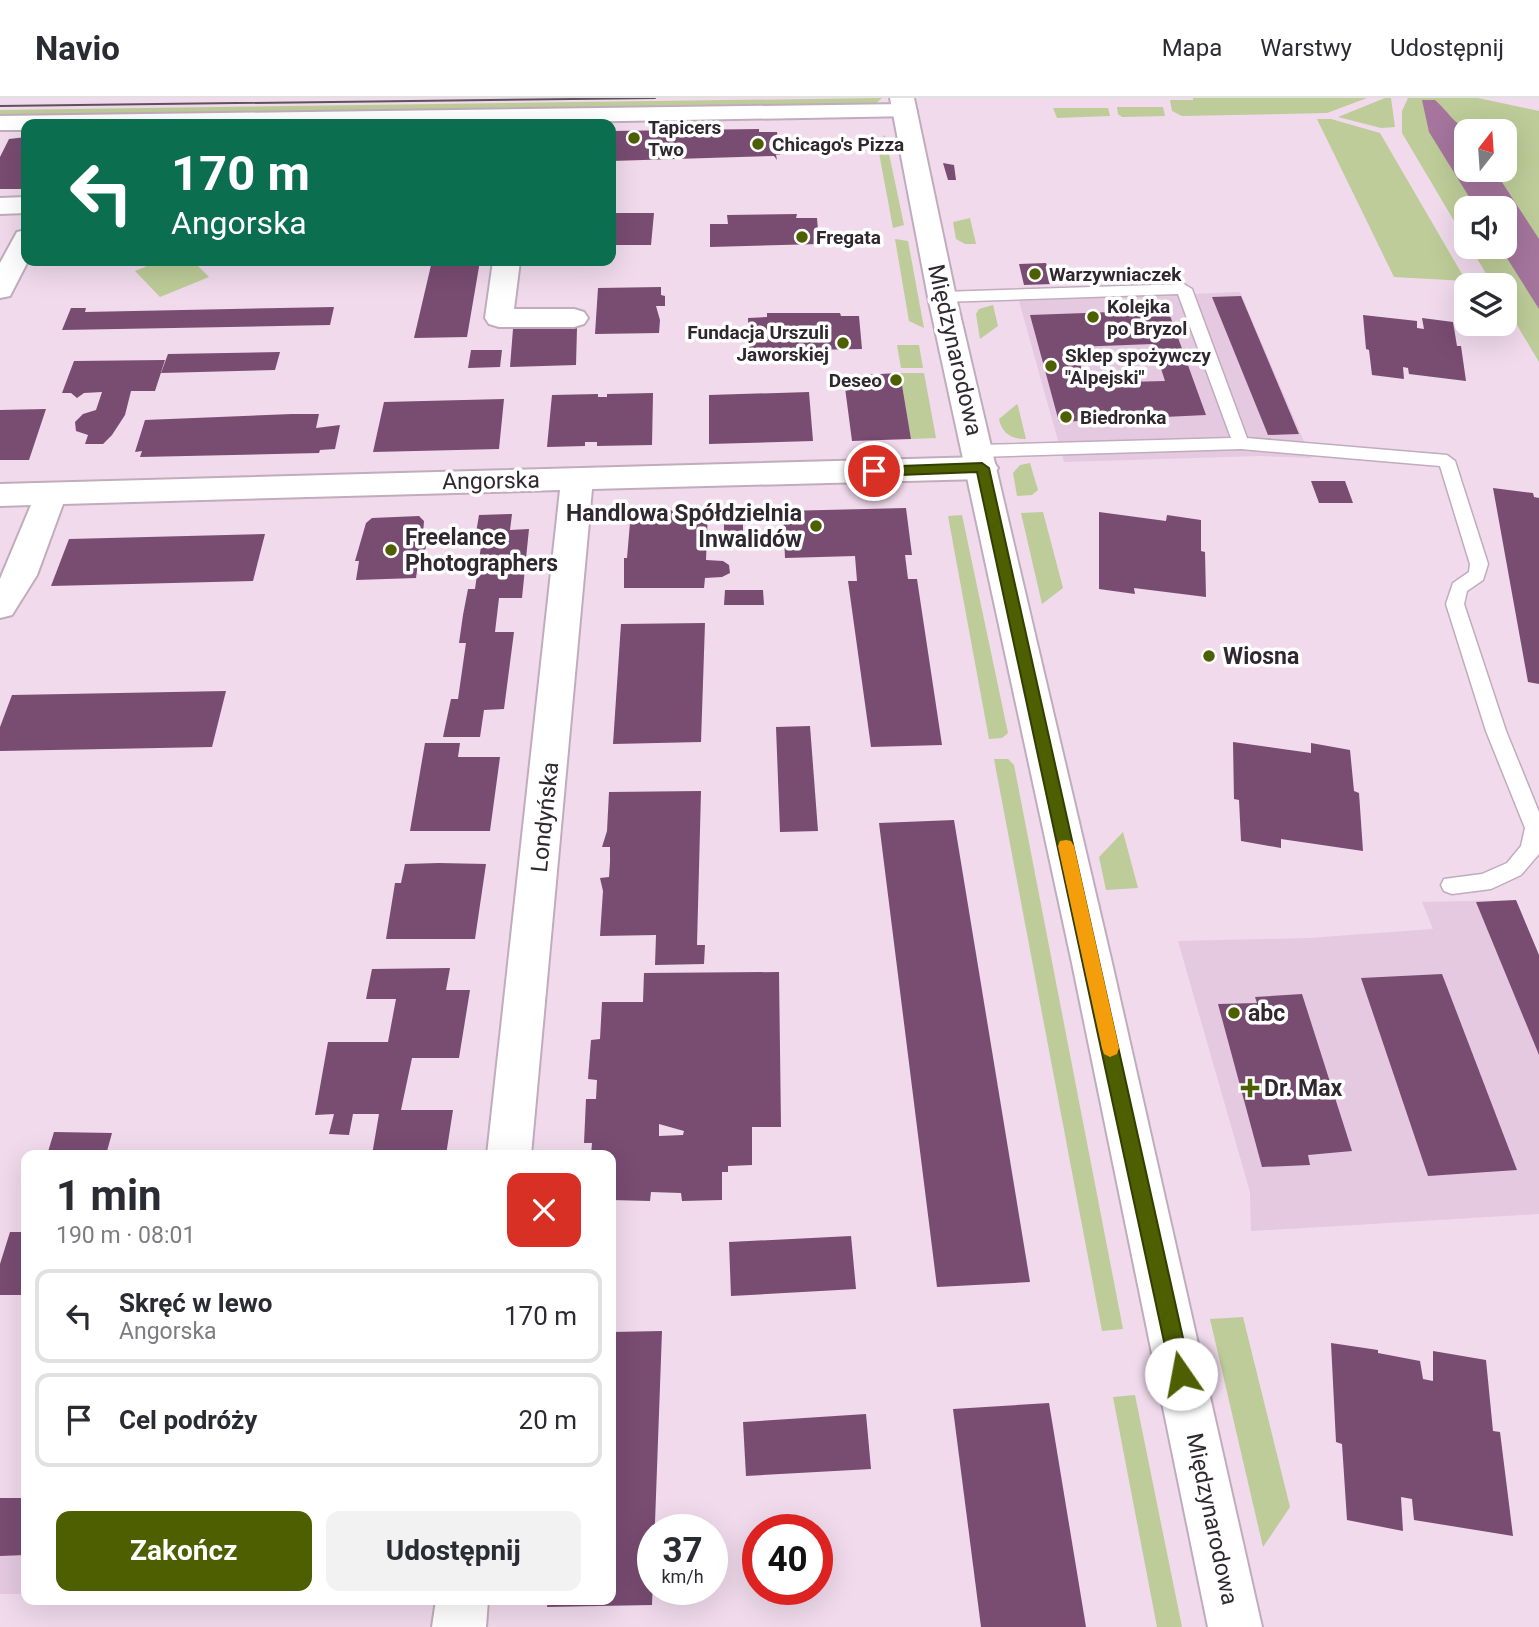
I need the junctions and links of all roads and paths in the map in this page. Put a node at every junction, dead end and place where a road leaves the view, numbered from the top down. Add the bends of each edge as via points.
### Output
1 (903, 104) edge
2 (398, 119) edge
3 (0, 123) edge
4 (21, 123) edge
5 (21, 205) edge
6 (0, 206) edge
7 (21, 248) edge
8 (505, 266) edge
9 (0, 290) edge
10 (942, 297) junction
11 (574, 318) dead end
12 (1241, 443) junction
13 (981, 460) junction
14 (577, 479) junction
15 (52, 493) junction
16 (0, 495) edge
17 (0, 606) edge
18 (1535, 851) edge
19 (1452, 885) dead end
20 (510, 1150) edge
21 (461, 1605) edge
22 (459, 1627) edge
23 (1235, 1627) edge

1 - 2 street
1 - 10 street, Międzynarodowa
3 - 4 street
5 - 6 street
7 - 9 street
8 - 11 street via 499,318
10 - 12 lane via 1184,289
10 - 13 street, Międzynarodowa
12 - 13 lane
12 - 18 lane via 1447,461 1479,564 1477,575 1459,588 1455,604 1496,731 1535,828
13 - 14 street, Angorska
13 - 23 street, Międzynarodowa
14 - 15 street, Angorska
14 - 20 street, Londyńska
15 - 16 street, Angorska
15 - 17 street via 20,575
18 - 19 lane via 1514,869 1484,883
21 - 22 street

